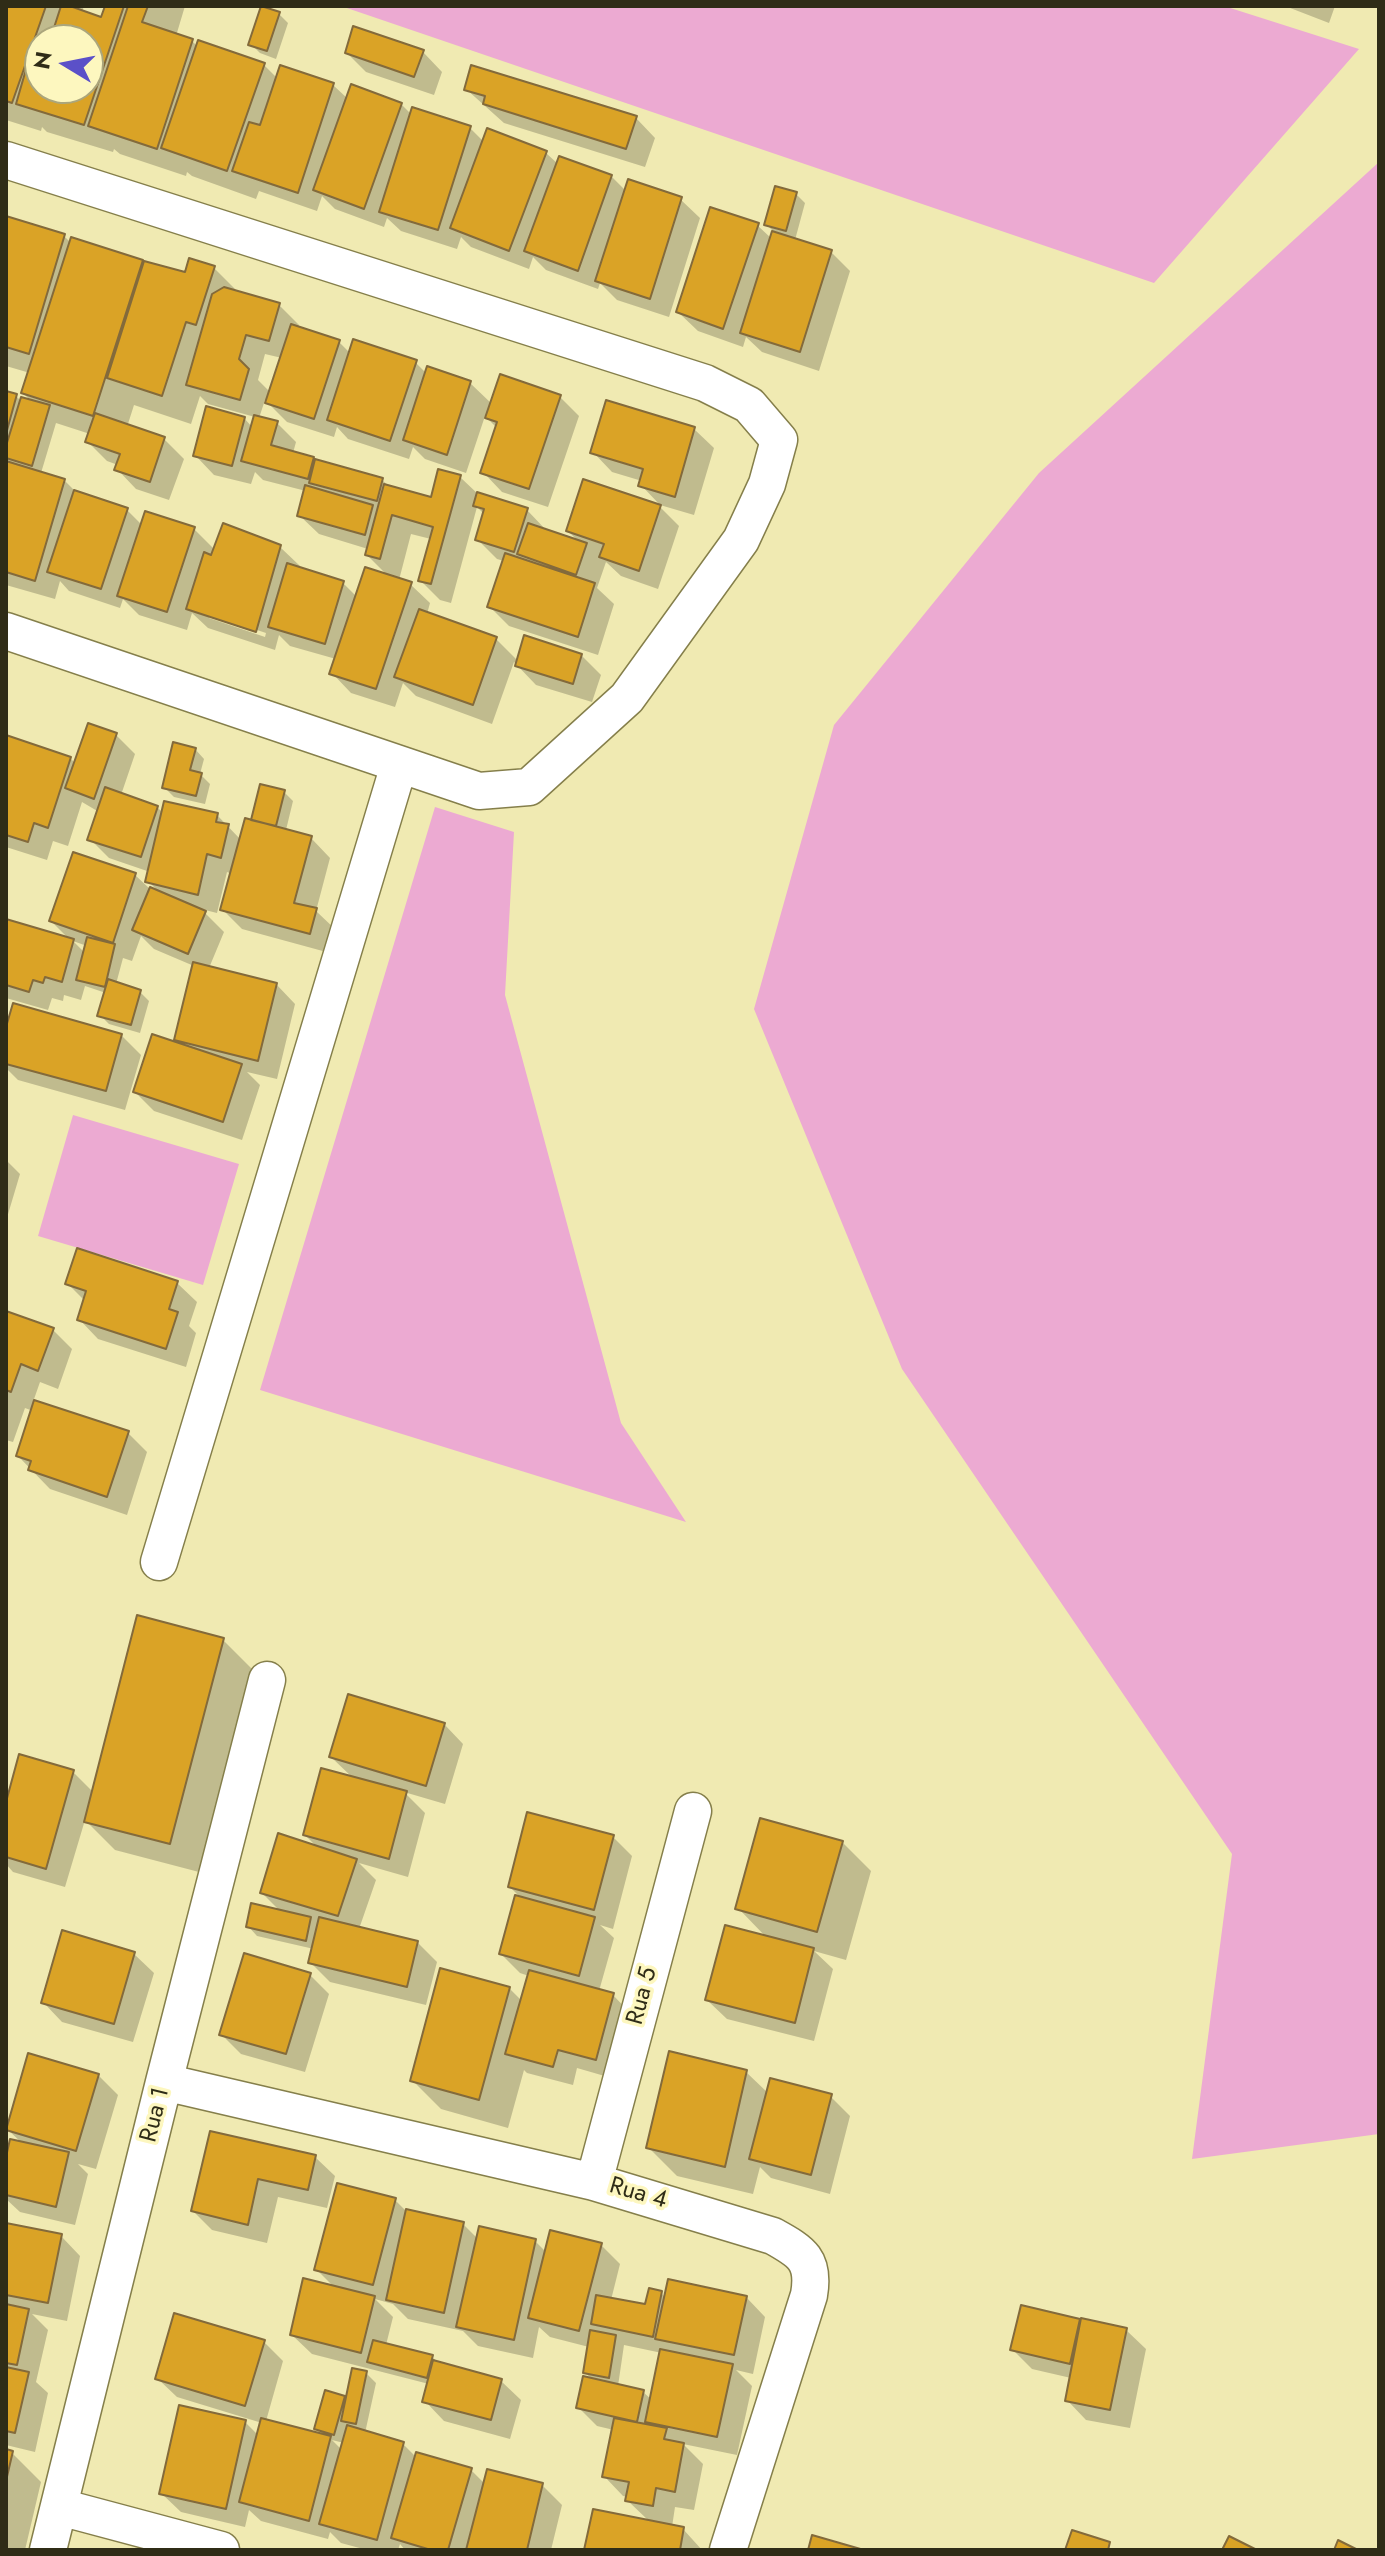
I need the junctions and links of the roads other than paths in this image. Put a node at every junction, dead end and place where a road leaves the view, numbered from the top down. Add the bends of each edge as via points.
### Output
1 (6, 160) edge
2 (6, 631) edge
3 (399, 765) junction
4 (159, 1562) dead end
5 (267, 1680) dead end
6 (693, 1811) dead end
7 (164, 2082) junction
8 (594, 2182) junction
9 (60, 2507) junction
10 (48, 2550) edge
11 (221, 2550) edge
12 (728, 2550) edge

1 - 3 street via 705,383 749,405 779,440 767,484 741,540 627,698 529,787 479,791
2 - 3 street
3 - 4 street
5 - 7 street, Rua 1
6 - 8 street, Rua 5
7 - 8 street, Rua 4
7 - 9 street, Rua 1
8 - 12 street, Rua 4 via 773,2236 807,2260 809,2295
9 - 10 street, Rua 1
9 - 11 street

